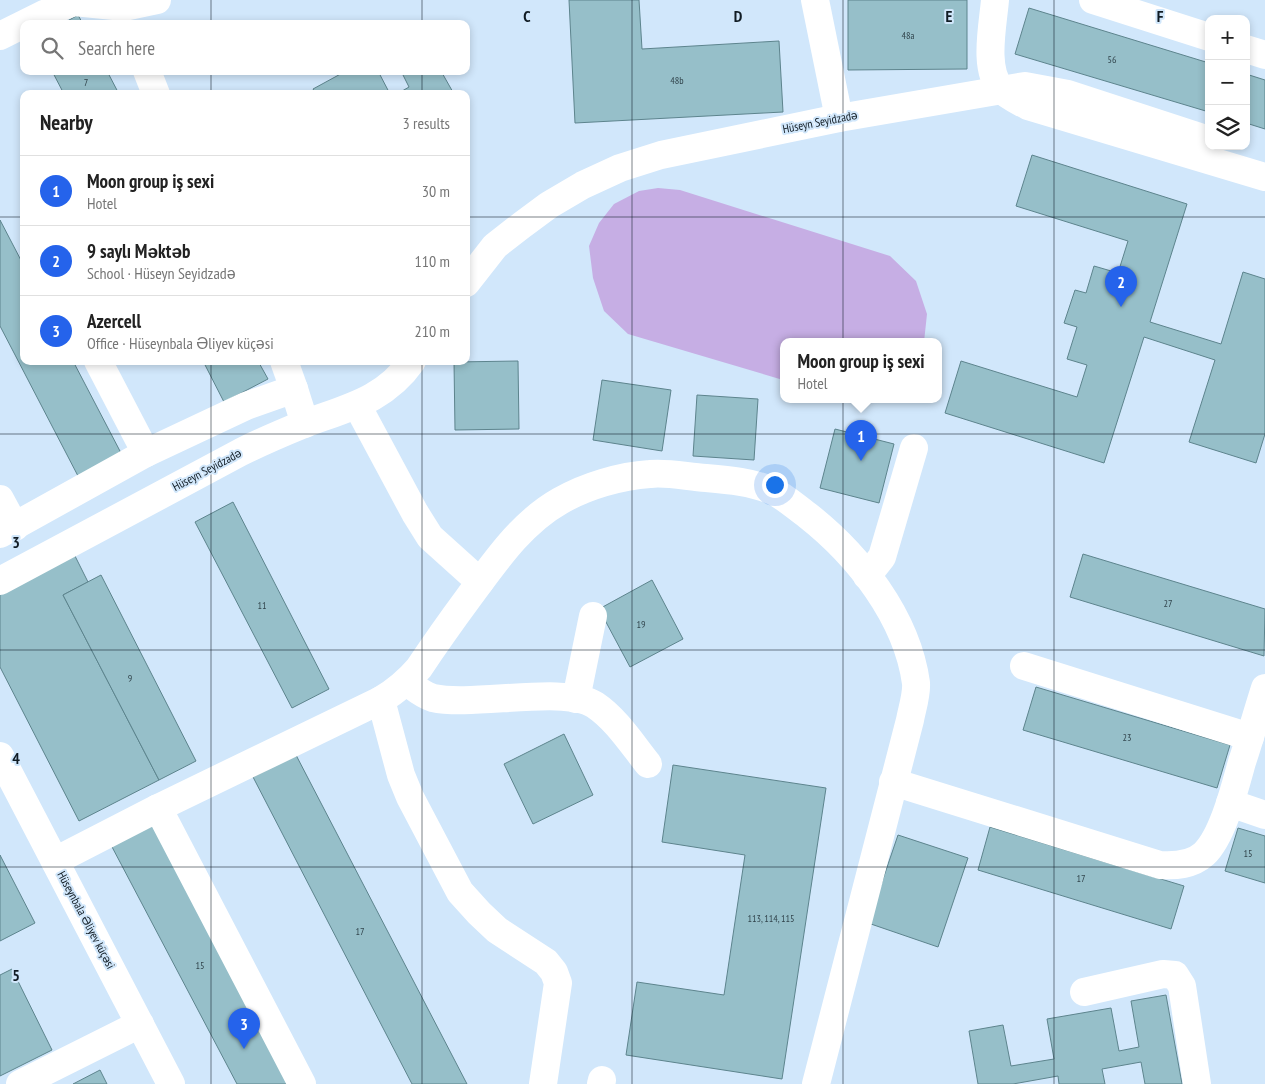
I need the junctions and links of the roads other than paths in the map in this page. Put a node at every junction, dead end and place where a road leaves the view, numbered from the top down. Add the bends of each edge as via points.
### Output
1 (157, 0) edge
2 (815, 0) edge
3 (995, 0) edge
4 (1093, 0) edge
5 (73, 1) edge
6 (126, 15) edge
7 (32, 20) edge
8 (20, 26) edge
9 (0, 36) edge
10 (1205, 36) edge
11 (1250, 50) edge
12 (1265, 55) edge
13 (149, 75) edge
14 (1001, 89) junction
15 (154, 90) edge
16 (839, 118) junction
17 (1205, 139) edge
18 (1239, 150) edge
19 (1265, 159) edge
20 (1265, 178) edge
21 (470, 278) edge
22 (100, 365) edge
23 (285, 365) edge
24 (408, 365) edge
25 (294, 389) junction
26 (357, 405) junction
27 (305, 424) junction
28 (914, 448) dead end
29 (146, 453) junction
30 (0, 499) edge
31 (7, 530) edge
32 (867, 576) junction
33 (0, 582) edge
34 (480, 582) junction
35 (593, 616) dead end
36 (1024, 666) dead end
37 (407, 682) junction
38 (1265, 688) edge
39 (576, 698) junction
40 (381, 700) junction
41 (1250, 736) junction
42 (0, 756) edge
43 (648, 764) dead end
44 (893, 782) junction
45 (1230, 803) junction
46 (158, 808) junction
47 (1265, 814) edge
48 (55, 861) junction
49 (1084, 992) dead end
50 (140, 1024) junction
51 (20, 1084) edge
52 (171, 1084) edge
53 (302, 1084) edge
54 (543, 1084) edge
55 (816, 1084) edge
56 (1197, 1084) edge

1 - 6 street
2 - 16 street
3 - 14 street via 990,57
4 - 10 street
5 - 6 street
5 - 7 street
8 - 9 street
11 - 12 street
13 - 15 street
14 - 16 street, Hüseyn Seyidzadə
14 - 17 street, Hüseyn Seyidzadə via 1025,86 1068,94
14 - 20 street via 1028,106
16 - 21 street, Hüseyn Seyidzadə via 661,155 620,168 557,200 522,225 495,246
18 - 19 street
22 - 29 street
23 - 25 street
24 - 26 street, Hüseyn Seyidzadə via 387,388
25 - 27 street
25 - 29 street via 246,406
26 - 27 street, Hüseyn Seyidzadə
26 - 34 street via 430,537
27 - 33 street, Hüseyn Seyidzadə via 240,452
28 - 32 street via 882,557
29 - 31 street
30 - 31 street
32 - 34 street via 821,526 773,492 749,483 651,474 584,490 559,502 529,524
32 - 44 street via 896,620 916,684
34 - 37 street
35 - 39 street
36 - 41 street
37 - 39 street via 432,698
37 - 40 street
38 - 41 street
39 - 43 street via 594,704
40 - 46 street
40 - 54 street via 410,798 460,892 497,930 546,962 554,972 558,983
41 - 45 street
42 - 48 street, Hüseynbala Əliyev küçəsi
44 - 45 street via 1160,865 1177,866 1203,854 1214,842
44 - 55 street
45 - 47 street
46 - 48 street
46 - 53 street
48 - 50 street, Hüseynbala Əliyev küçəsi
49 - 56 street via 1163,974 1175,975 1182,986
50 - 51 street
50 - 52 street, Hüseynbala Əliyev küçəsi

